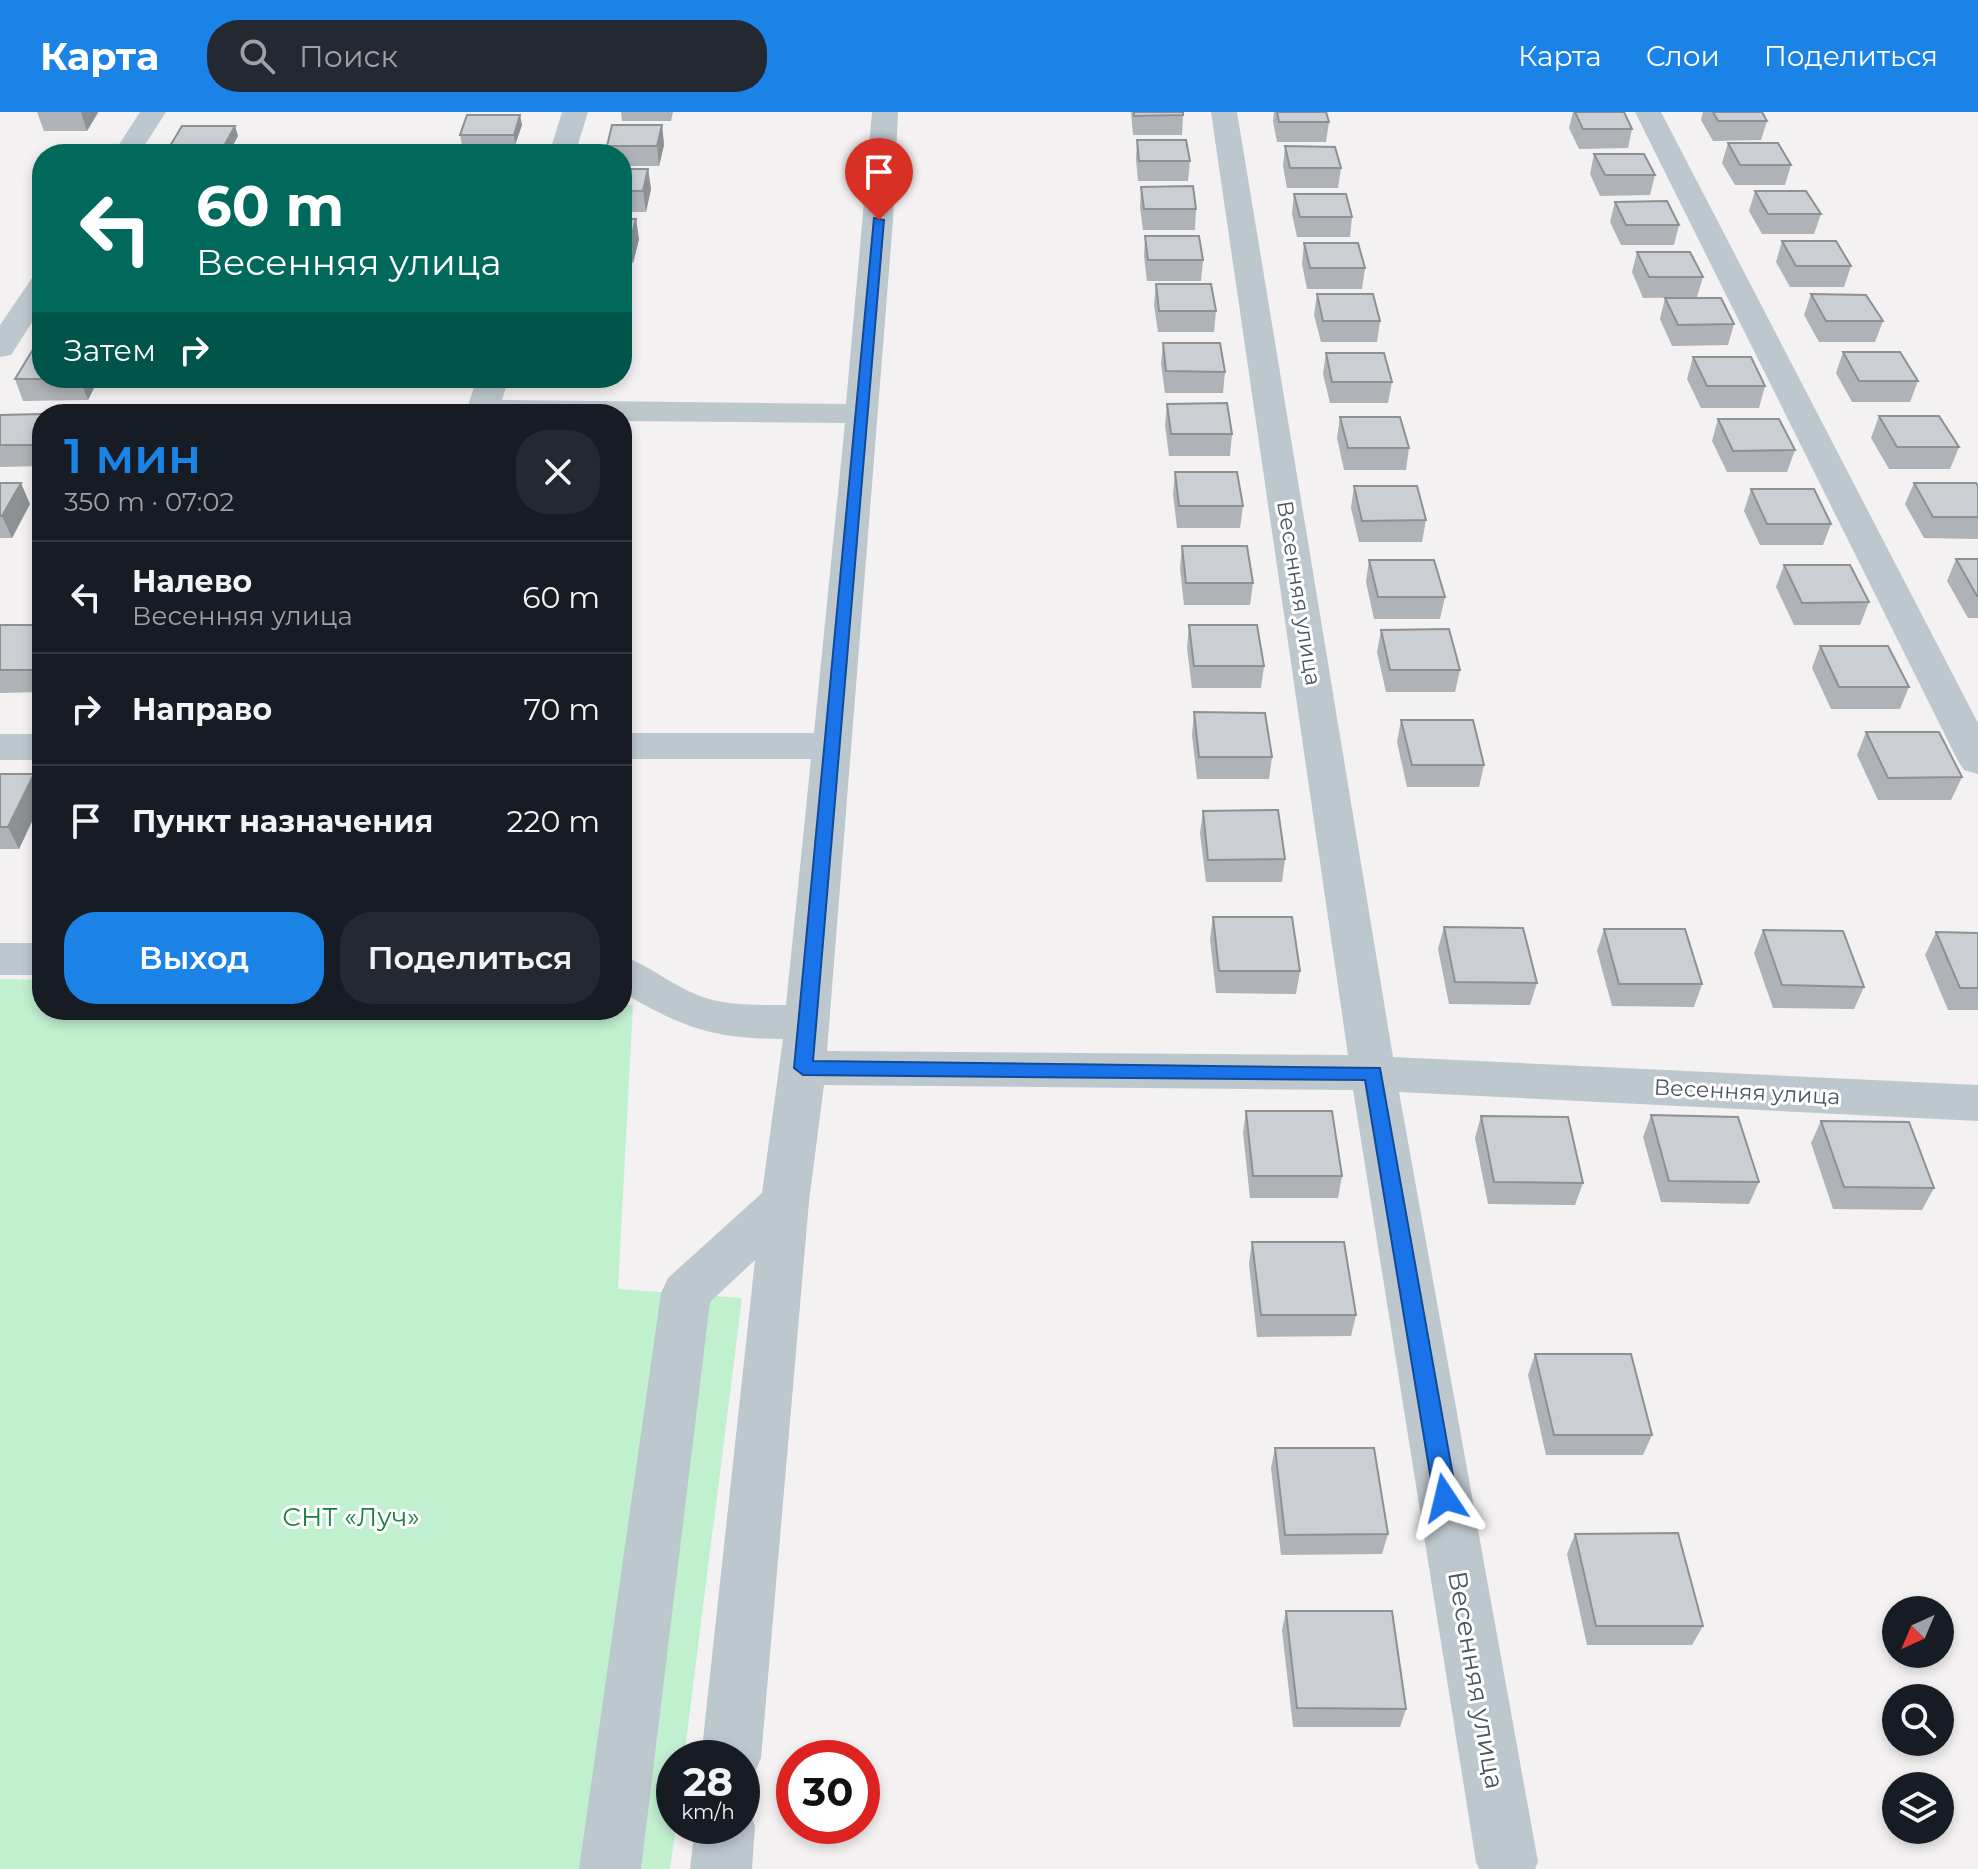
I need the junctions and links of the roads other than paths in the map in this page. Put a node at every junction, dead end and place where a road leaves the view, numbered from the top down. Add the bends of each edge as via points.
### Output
1 (153, 112) edge
2 (575, 112) edge
3 (885, 112) edge
4 (1224, 112) edge
5 (1648, 112) edge
6 (132, 144) edge
7 (565, 144) edge
8 (32, 299) edge
9 (0, 348) edge
10 (632, 411) edge
11 (861, 414) junction
12 (632, 746) edge
13 (831, 746) junction
14 (0, 747) edge
15 (32, 747) edge
16 (1978, 761) edge
17 (0, 959) edge
18 (32, 959) edge
19 (632, 978) edge
20 (806, 1022) junction
21 (803, 1068) junction
22 (1373, 1073) junction
23 (1978, 1103) edge
24 (785, 1201) junction
25 (733, 1740) edge
26 (723, 1844) edge
27 (1507, 1862) dead end
28 (610, 1869) edge
29 (721, 1869) edge

1 - 6 street
2 - 7 street
3 - 11 street
4 - 22 street, Весенняя улица
5 - 16 street
8 - 9 street
10 - 11 street
11 - 13 street
12 - 13 street
13 - 20 street
14 - 15 street
17 - 18 street
19 - 20 street via 689,1011 749,1022
20 - 21 street
21 - 22 street, Весенняя улица
21 - 24 street
22 - 23 street, Весенняя улица
22 - 27 street, Весенняя улица
24 - 25 street
24 - 28 street via 686,1293
26 - 29 street

